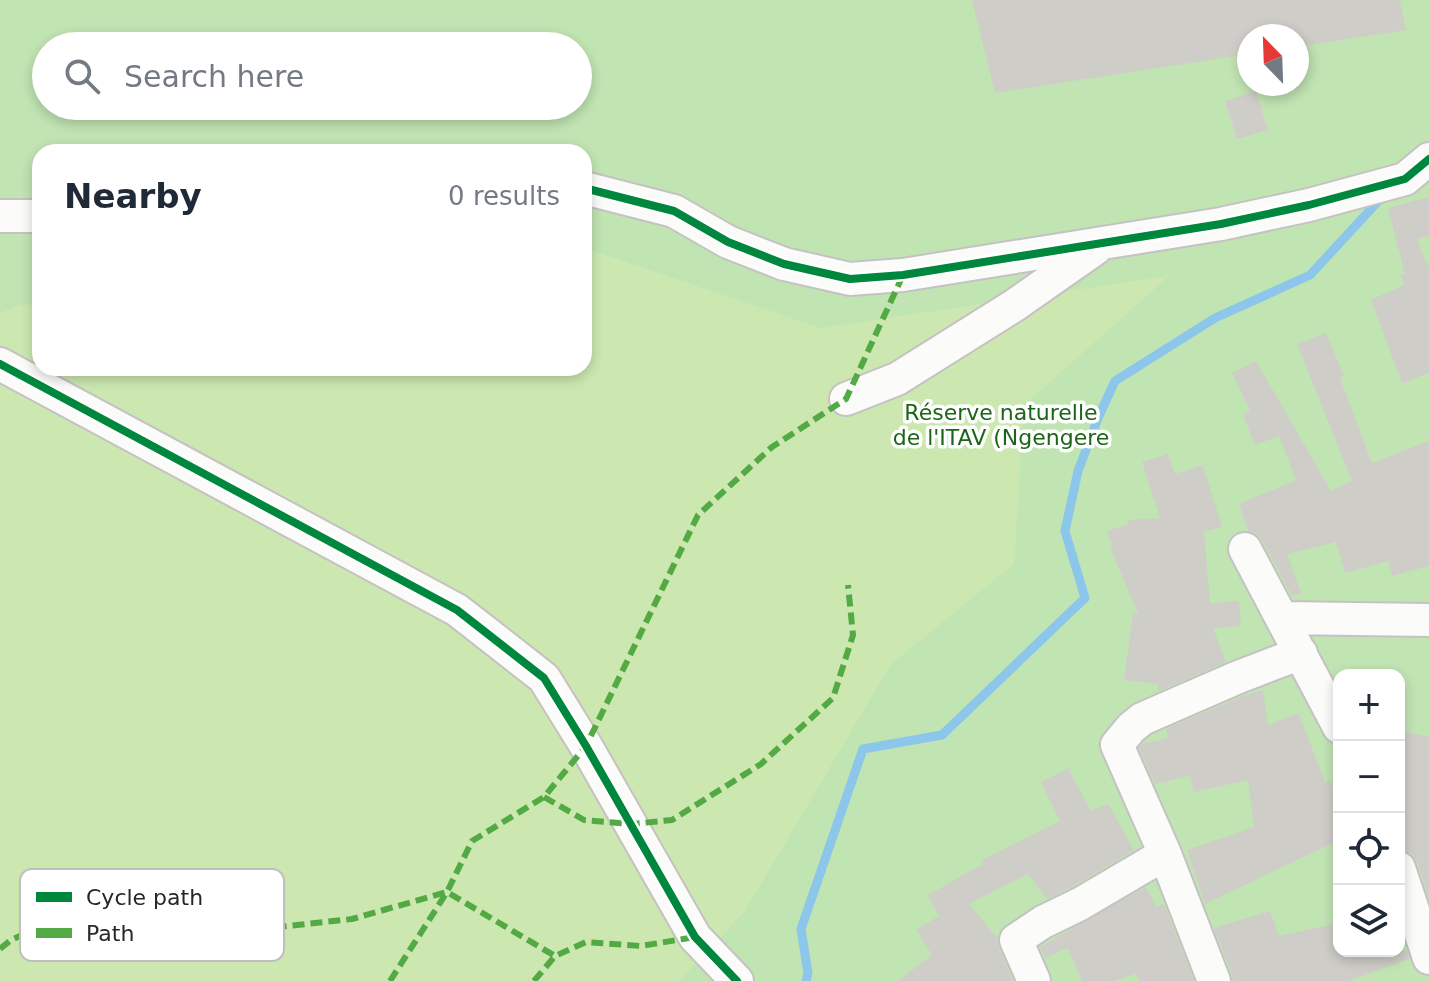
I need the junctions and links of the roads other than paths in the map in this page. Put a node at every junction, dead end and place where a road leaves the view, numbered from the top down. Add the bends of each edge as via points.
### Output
1 (1429, 159) edge
2 (592, 190) edge
3 (0, 216) edge
4 (32, 216) edge
5 (1104, 243) junction
6 (0, 364) edge
7 (846, 399) dead end
8 (1245, 549) dead end
9 (1282, 618) junction
10 (1429, 620) edge
11 (1301, 653) junction
12 (1333, 715) edge
13 (1165, 854) junction
14 (1405, 885) edge
15 (1429, 958) edge
16 (737, 981) edge
17 (1034, 981) edge
18 (1214, 981) edge

1 - 5 street via 1405,179 1309,205
2 - 5 street via 674,211 728,242 784,264 850,279
3 - 4 street
5 - 7 street via 897,379
6 - 16 street via 457,610 544,678 695,937
8 - 9 street
9 - 10 street
9 - 11 street
11 - 12 street
11 - 13 street via 1142,719 1117,745
13 - 17 street via 1016,940
13 - 18 street
14 - 15 street

